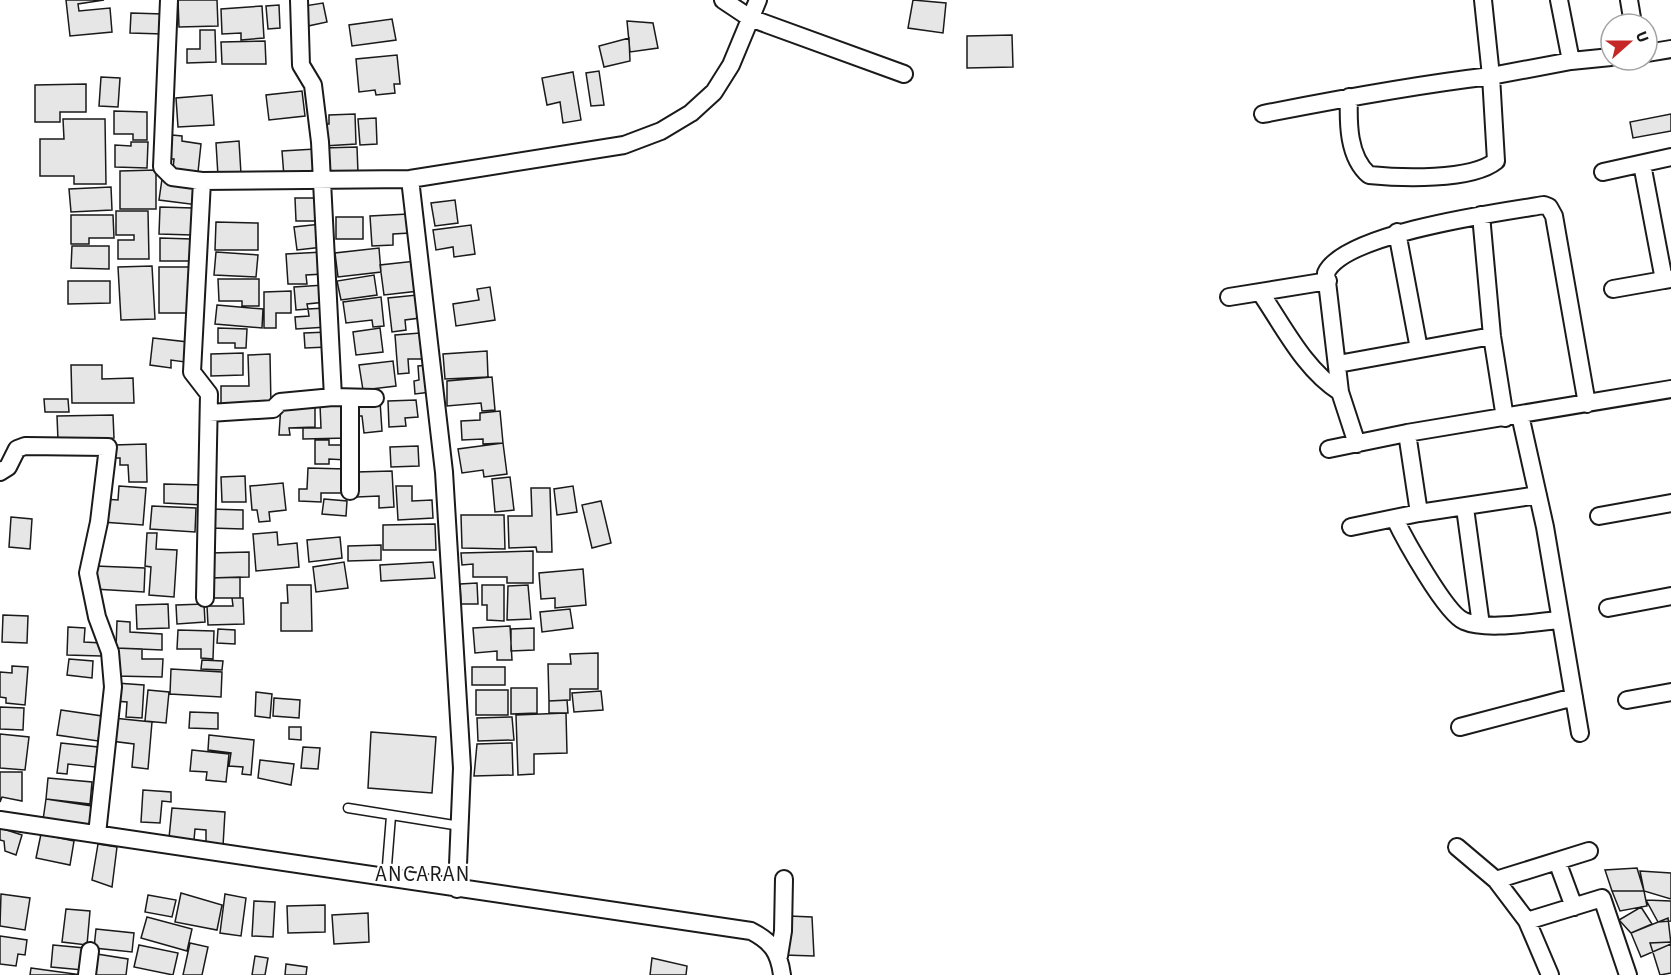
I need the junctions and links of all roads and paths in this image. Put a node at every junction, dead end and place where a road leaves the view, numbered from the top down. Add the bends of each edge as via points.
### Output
1 (169, 0) edge
2 (299, 0) edge
3 (723, 0) edge
4 (1483, 0) edge
5 (1559, 0) edge
6 (754, 9) edge
7 (1599, 58) edge
8 (1571, 61) junction
9 (904, 74) dead end
10 (1491, 76) junction
11 (1350, 97) junction
12 (1263, 114) dead end
13 (1671, 157) edge
14 (1642, 164) junction
15 (1603, 172) dead end
16 (321, 179) junction
17 (410, 179) junction
18 (202, 181) junction
19 (1481, 214) junction
20 (1397, 232) junction
21 (1668, 280) edge
22 (1328, 281) junction
23 (1612, 289) dead end
24 (1260, 292) junction
25 (1229, 297) dead end
26 (1492, 336) junction
27 (1419, 349) junction
28 (1338, 364) junction
29 (1671, 389) edge
30 (1340, 392) junction
31 (333, 397) junction
32 (375, 398) dead end
33 (350, 399) junction
34 (1587, 404) junction
35 (209, 414) junction
36 (1512, 417) junction
37 (1407, 433) junction
38 (1357, 444) junction
39 (1329, 449) dead end
40 (0, 472) edge
41 (350, 491) dead end
42 (1538, 495) junction
43 (1671, 503) edge
44 (1465, 507) junction
45 (1419, 513) junction
46 (1599, 516) dead end
47 (1395, 519) junction
48 (1351, 527) dead end
49 (1671, 596) edge
50 (205, 598) dead end
51 (1608, 608) dead end
52 (1560, 620) junction
53 (1481, 625) junction
54 (1671, 692) edge
55 (1574, 697) junction
56 (1627, 700) dead end
57 (1460, 727) dead end
58 (1580, 733) dead end
59 (348, 808) dead end
60 (391, 816) junction
61 (0, 820) edge
62 (460, 826) junction
63 (97, 834) junction
64 (1457, 847) dead end
65 (1589, 851) dead end
66 (1557, 861) junction
67 (386, 878) junction
68 (784, 879) dead end
69 (1496, 880) junction
70 (457, 889) junction
71 (1574, 907) junction
72 (1527, 921) junction
73 (90, 951) dead end
74 (779, 956) junction
75 (87, 975) edge
76 (782, 975) edge
77 (1550, 975) edge
78 (1628, 975) edge

1 - 18 street via 162,167 172,177
2 - 16 street via 301,65 313,85
3 - 6 street
4 - 10 street
5 - 8 street
6 - 9 street
6 - 17 street via 731,65 714,92 691,113 661,131 624,145
7 - 8 street
8 - 10 street
10 - 11 street
10 - 11 street via 1496,160 1483,168 1452,174 1410,179 1369,175 1355,158 1348,122
11 - 12 street
13 - 14 street
14 - 15 street
14 - 21 street
16 - 17 street
16 - 18 street
16 - 31 street
17 - 62 street via 444,472 462,768
18 - 35 street via 192,372 209,394
19 - 20 street
19 - 26 street
19 - 34 street via 1549,207 1554,216
20 - 22 street via 1340,259 1328,268
20 - 27 street
21 - 23 street
22 - 24 street
22 - 28 street
24 - 25 street
24 - 30 street via 1310,366
26 - 27 street
26 - 36 street
27 - 28 street
28 - 30 street
29 - 34 street
30 - 38 street
31 - 33 street
31 - 35 street via 280,402 273,409
32 - 33 street
33 - 41 street
34 - 36 street
35 - 50 street
36 - 37 street
36 - 42 street
37 - 38 street
37 - 45 street
38 - 39 street
40 - 63 street via 8,467 17,449 25,446 108,447 88,573 97,617 110,652 113,687
42 - 44 street
42 - 52 street
43 - 46 street
44 - 45 street
44 - 53 street
45 - 47 street
47 - 48 street
47 - 53 street via 1456,617
49 - 51 street
52 - 53 street
52 - 55 street
54 - 56 street
55 - 57 street
55 - 58 street
59 - 60 lane
60 - 62 lane
60 - 67 lane
61 - 63 street
62 - 70 street
63 - 67 street
64 - 69 street
65 - 66 street
66 - 69 street
66 - 71 street
67 - 70 street
68 - 74 street
69 - 72 street
70 - 74 street via 751,931 768,940
71 - 72 street
71 - 78 street via 1602,898
72 - 77 street
73 - 75 street
74 - 76 street

